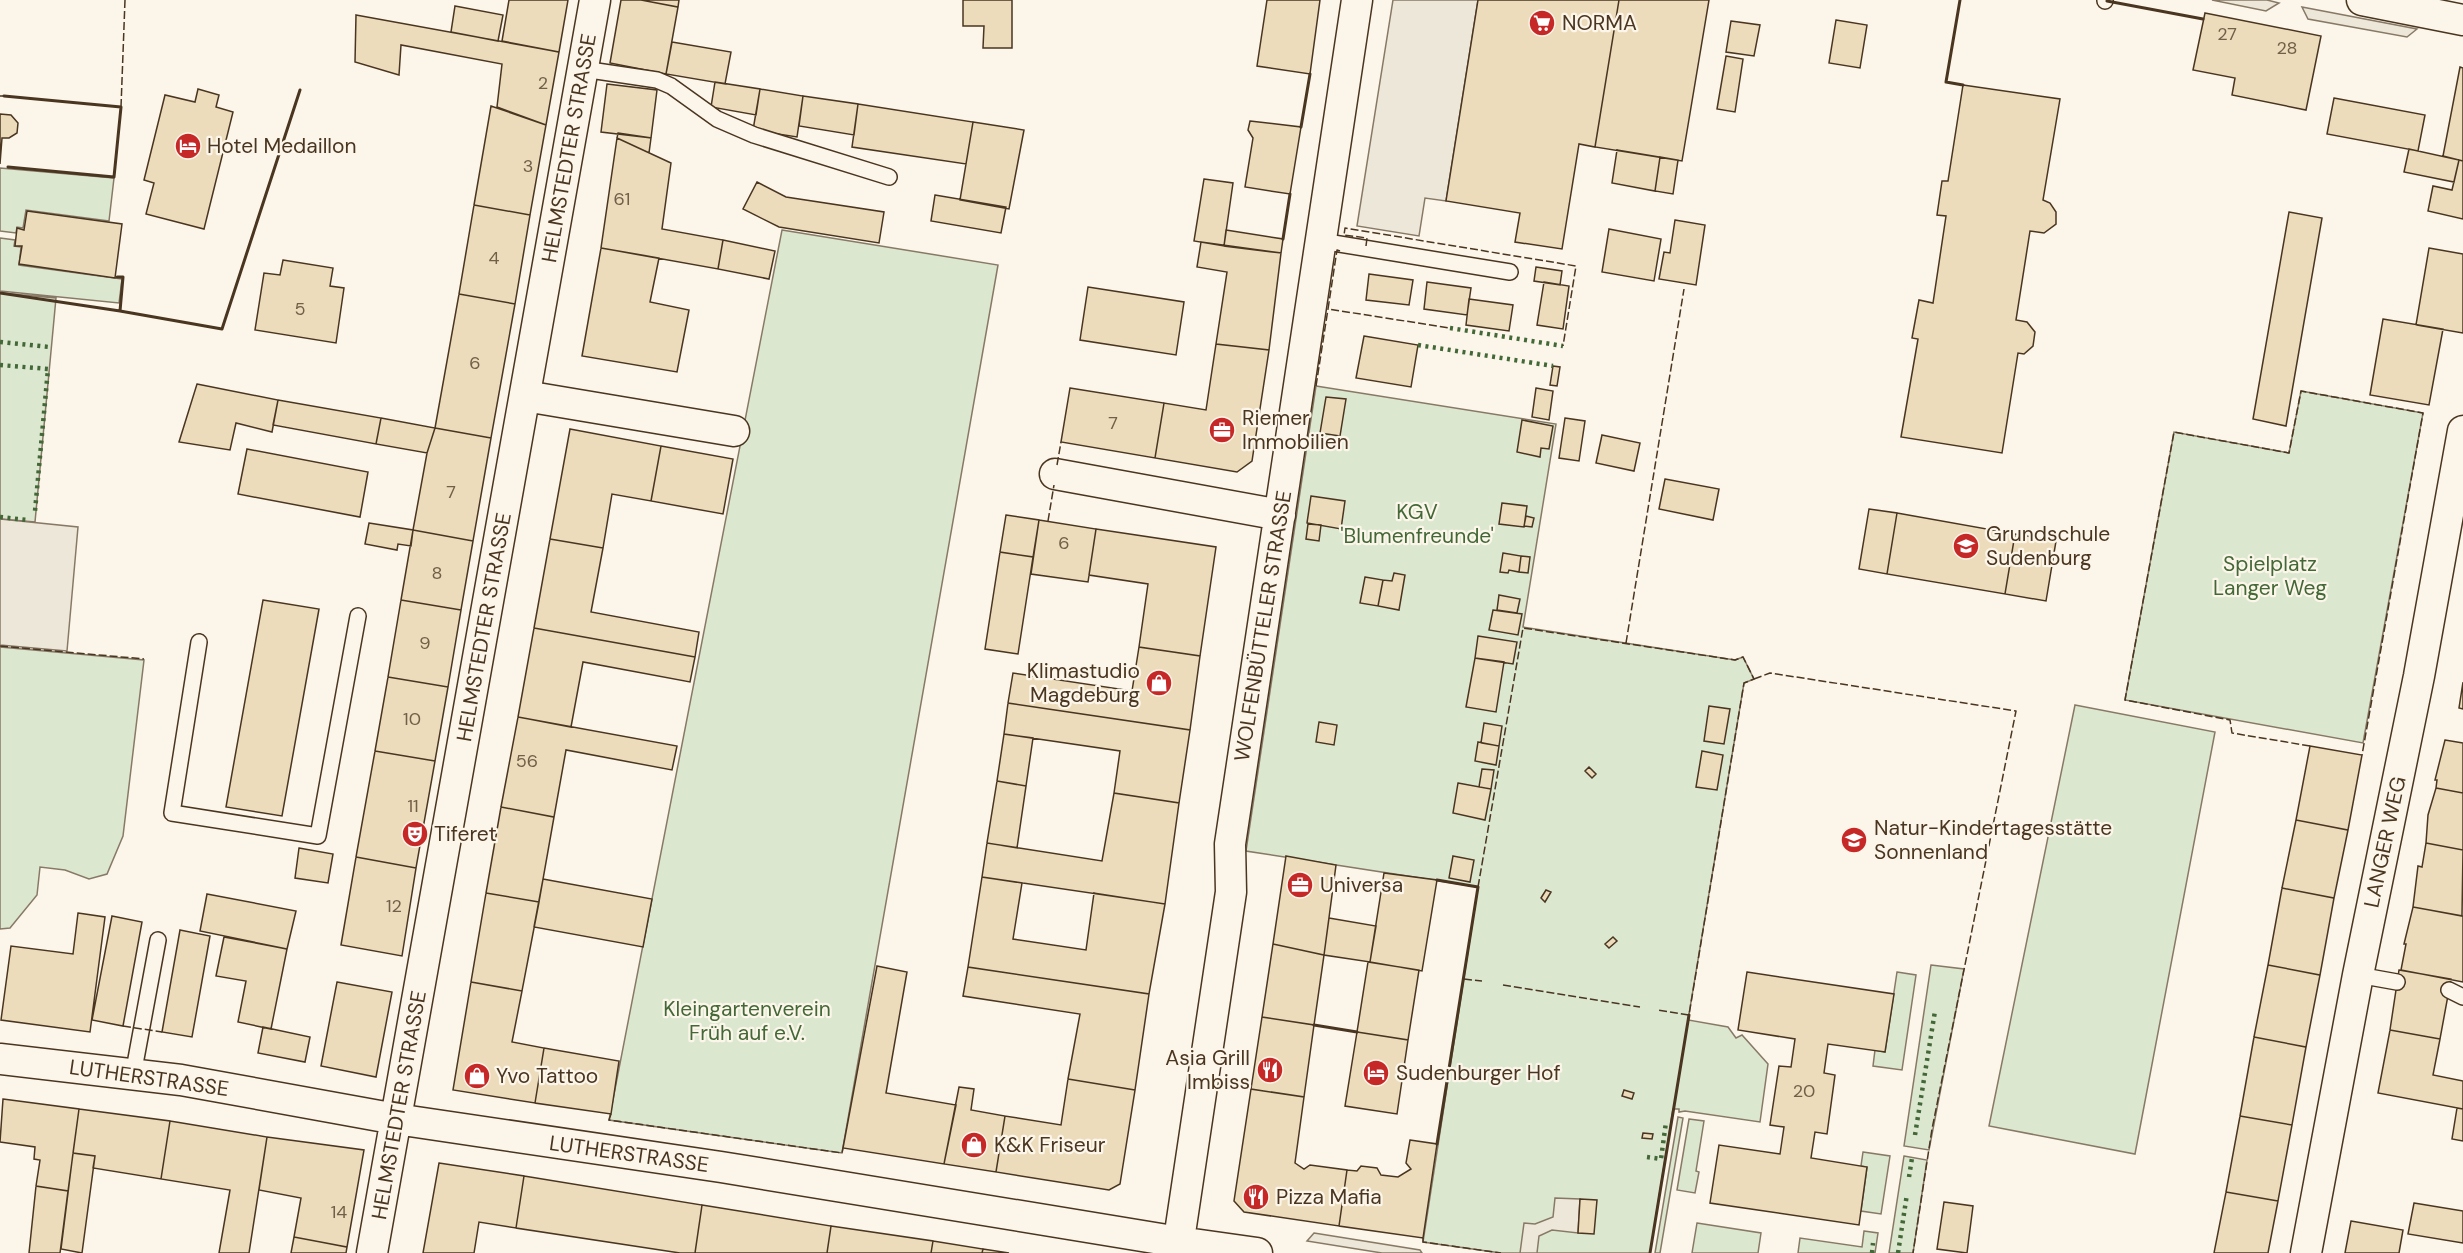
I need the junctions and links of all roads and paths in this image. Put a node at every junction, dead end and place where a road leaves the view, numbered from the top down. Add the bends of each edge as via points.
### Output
1 (596, 0) edge
2 (1357, 0) edge
3 (2362, 0) edge
4 (2463, 20) edge
5 (583, 69) junction
6 (889, 177) dead end
7 (1321, 241) junction
8 (1510, 272) dead end
9 (525, 396) junction
10 (734, 431) dead end
11 (2463, 432) edge
12 (1055, 474) dead end
13 (1280, 514) junction
14 (358, 616) dead end
15 (199, 642) dead end
16 (158, 940) dead end
17 (2358, 975) junction
18 (2397, 982) dead end
19 (0, 1059) edge
20 (133, 1075) junction
21 (396, 1119) junction
22 (1178, 1248) edge
23 (372, 1253) edge
24 (1257, 1253) edge
25 (2306, 1253) edge

1 - 5 street, HELMSTEDTER STRASSE
2 - 7 street, WOLFENBÜTTELER STRASSE
3 - 4 street
5 - 6 lane via 657,80 735,127
5 - 9 street, HELMSTEDTER STRASSE
7 - 8 lane
7 - 13 street, WOLFENBÜTTELER STRASSE
9 - 10 street
9 - 21 street, HELMSTEDTER STRASSE
11 - 17 street, LANGER WEG
12 - 13 street
13 - 22 street, WOLFENBÜTTELER STRASSE via 1230,844 1231,892
14 - 15 lane via 318,836 172,813
16 - 20 lane
17 - 18 lane
17 - 25 street, LANGER WEG
19 - 20 street, LUTHERSTRASSE
20 - 21 street, LUTHERSTRASSE
21 - 22 street, LUTHERSTRASSE via 721,1167
21 - 23 street, HELMSTEDTER STRASSE
22 - 24 street, LUTHERSTRASSE

